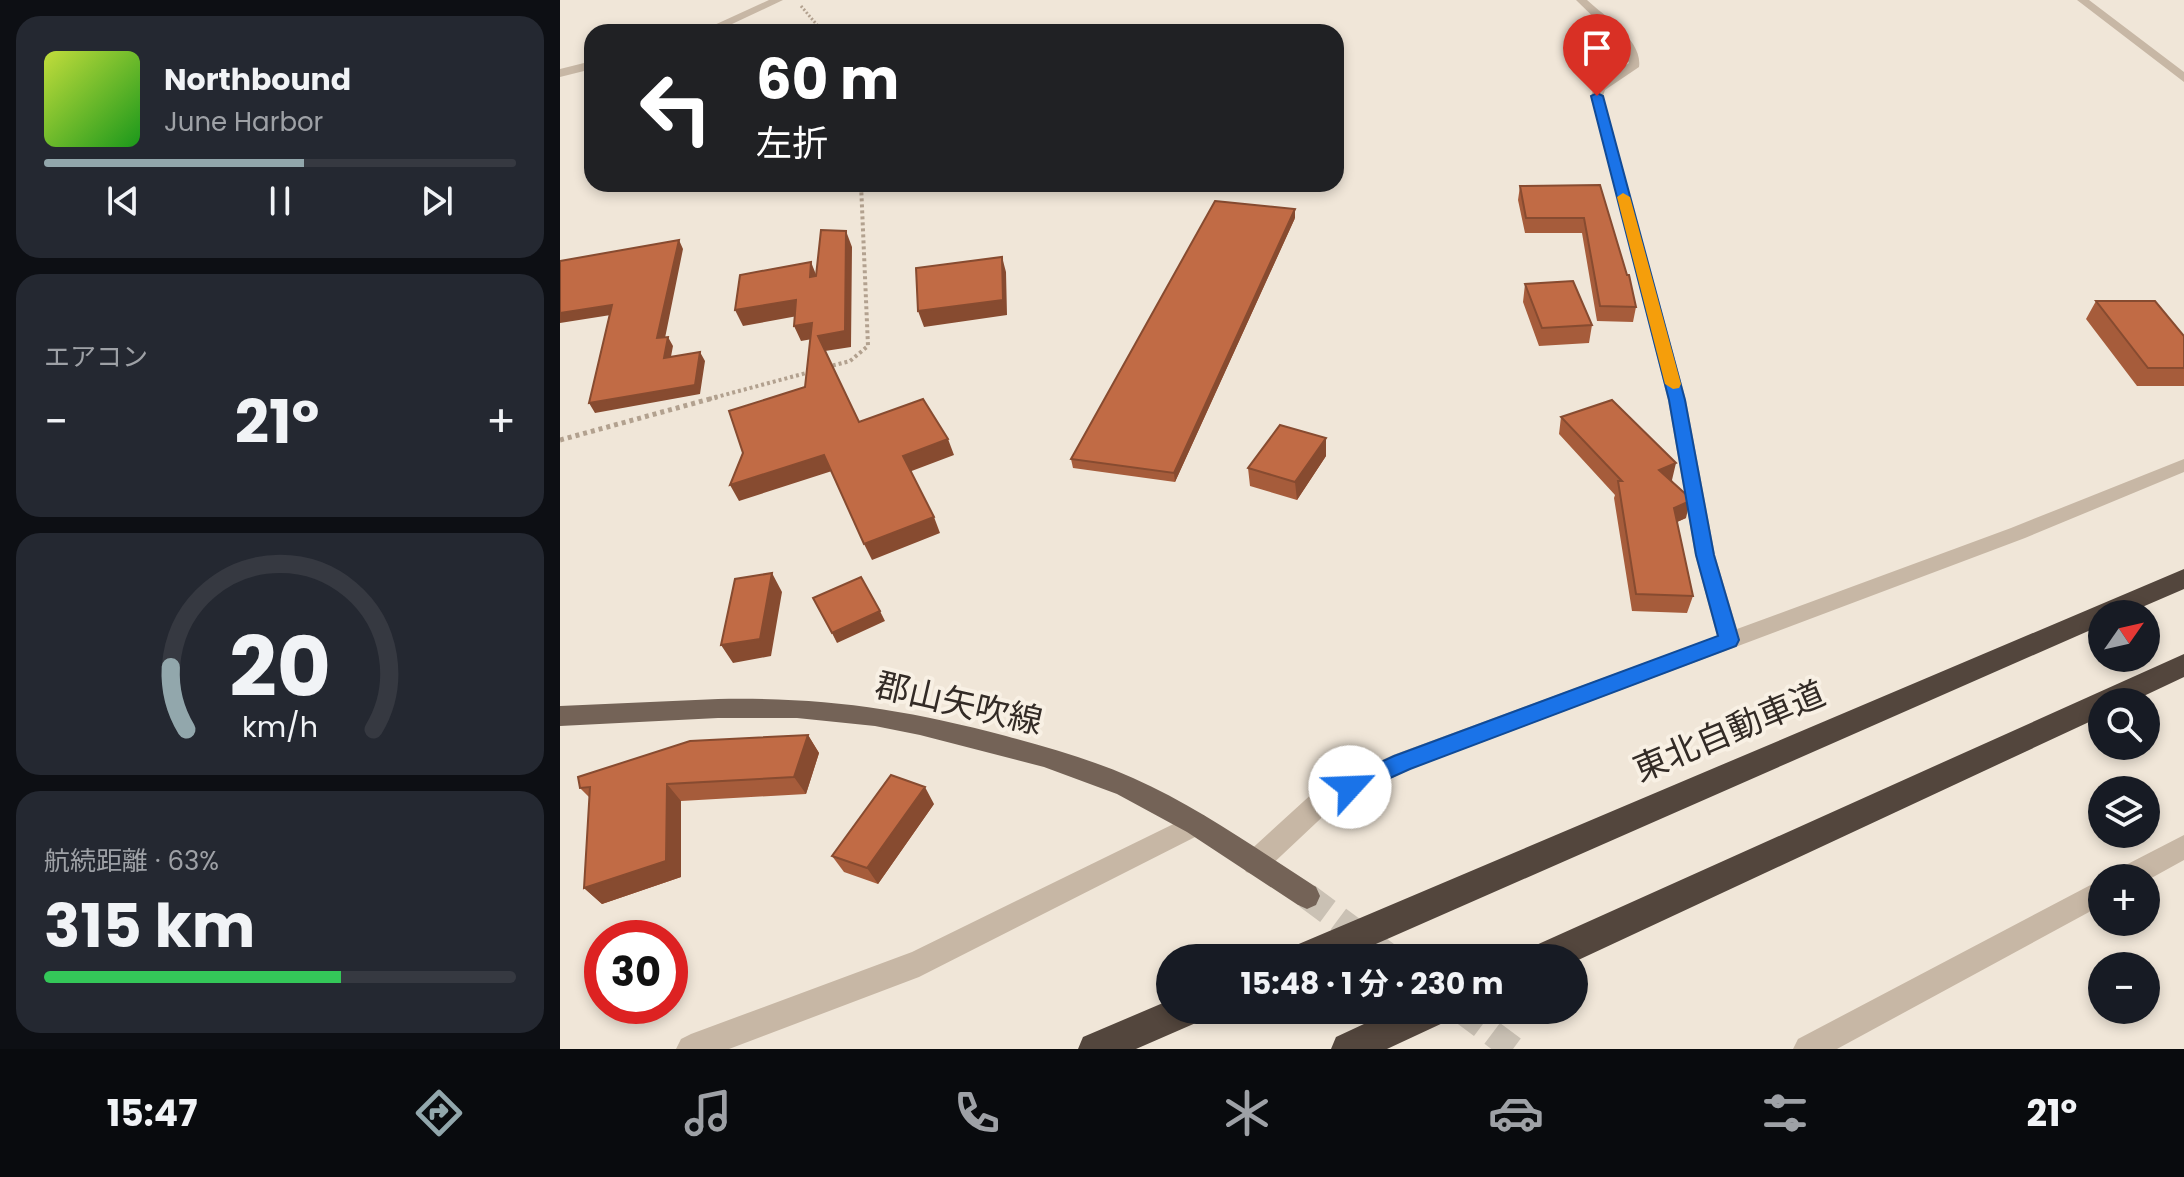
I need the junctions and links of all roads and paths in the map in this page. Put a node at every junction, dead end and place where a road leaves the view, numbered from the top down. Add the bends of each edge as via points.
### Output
1 (778, 0) edge
2 (796, 0) edge
3 (1581, 0) edge
4 (2082, 0) edge
5 (723, 24) edge
6 (816, 24) edge
7 (584, 67) edge
8 (560, 73) edge
9 (2184, 78) edge
10 (861, 192) edge
11 (560, 440) edge
12 (2184, 465) edge
13 (2184, 578) edge
14 (1729, 640) junction
15 (2184, 665) edge
16 (2134, 688) edge
17 (2088, 709) edge
18 (560, 716) edge
19 (1196, 824) junction
20 (2184, 847) edge
21 (1255, 863) junction
22 (2153, 864) edge
23 (1307, 896) tunnel mouth
24 (2088, 899) edge
25 (1338, 944) edge
26 (1576, 944) edge
27 (1156, 1023) edge
28 (1402, 1024) edge
29 (691, 1049) edge
30 (1095, 1049) edge
31 (1348, 1049) edge
32 (1808, 1049) edge

1 - 5 street
2 - 6 path
3 - 14 street via 1635,59 1599,88 1597,96 1677,400 1705,555
4 - 9 street
7 - 8 street
10 - 11 path via 868,346 858,356
12 - 14 street
13 - 25 highway, 東北自動車道
14 - 21 street via 1402,762 1324,799
15 - 16 highway
17 - 26 highway
18 - 19 main road, 郡山矢吹線 via 719,708 874,716 1043,756 1125,786
19 - 21 main road, 郡山矢吹線
19 - 29 street via 919,963
20 - 22 street
21 - 23 main road, 郡山矢吹線
24 - 32 street
27 - 30 highway
28 - 31 highway

